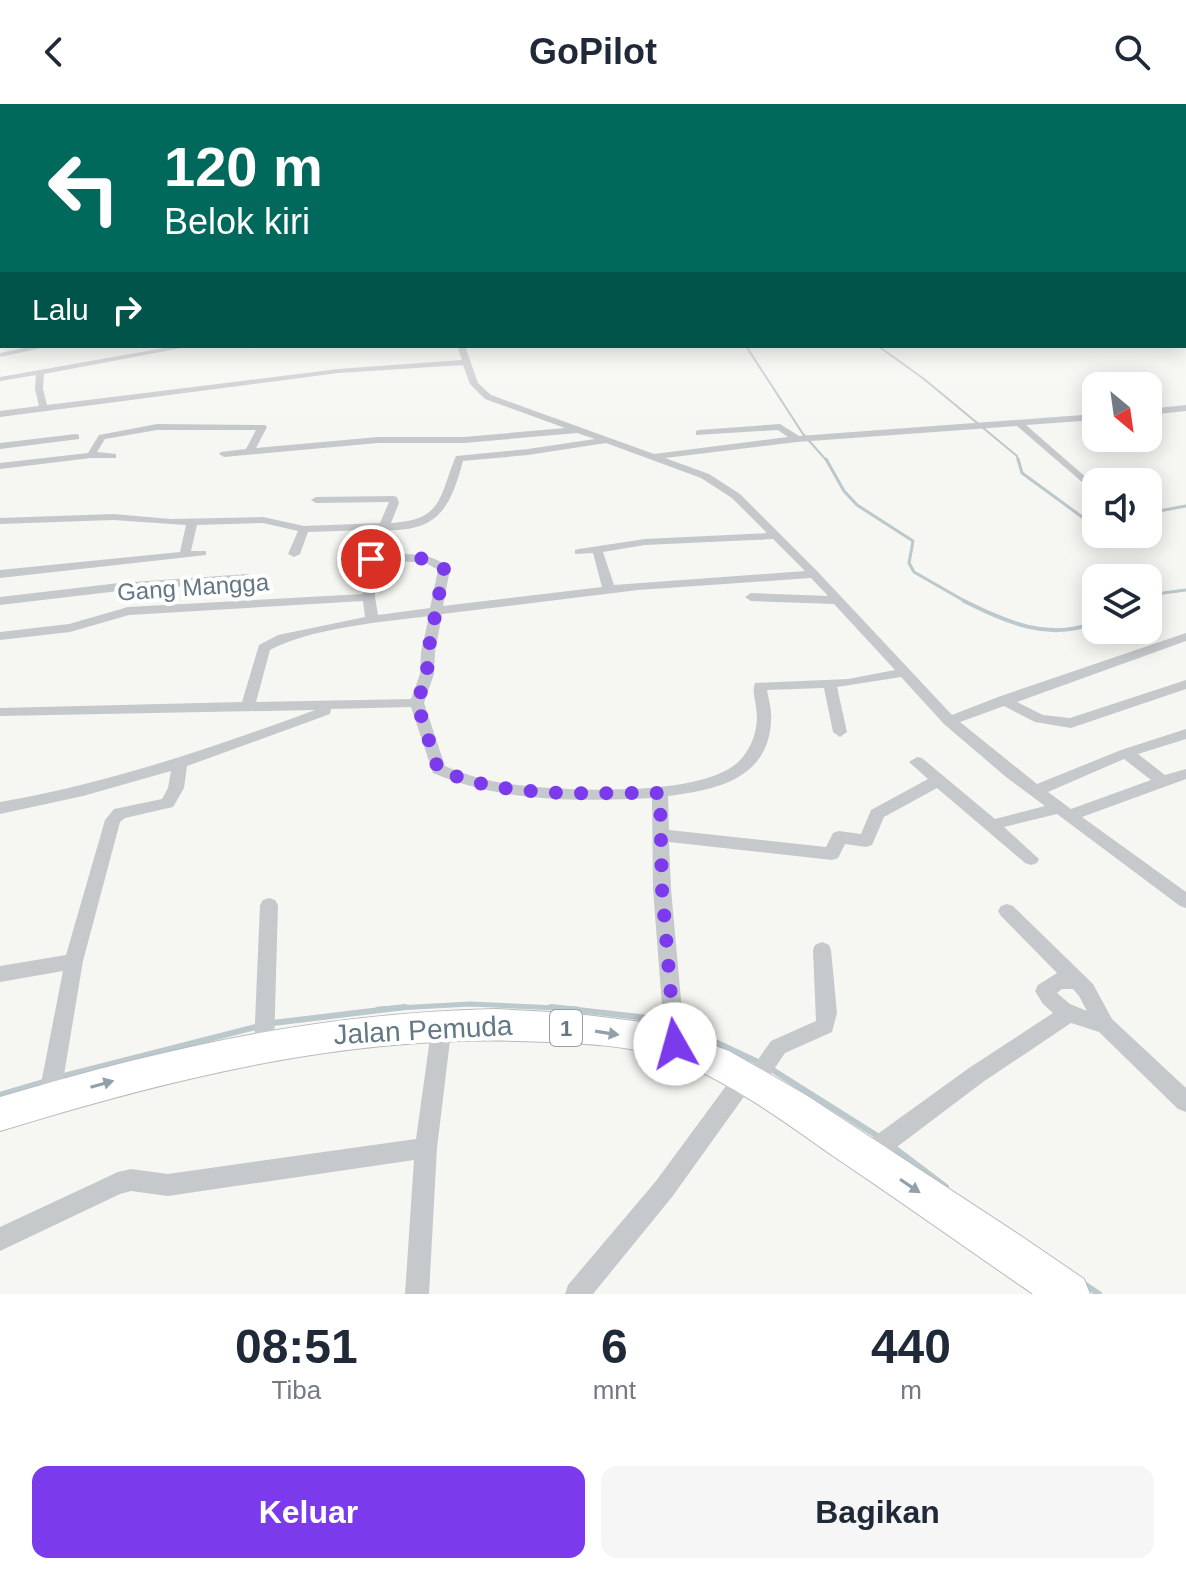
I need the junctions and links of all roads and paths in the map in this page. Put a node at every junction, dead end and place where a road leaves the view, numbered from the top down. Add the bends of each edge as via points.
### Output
1 (36, 348) edge
2 (177, 348) edge
3 (462, 348) edge
4 (0, 355) edge
5 (468, 362) junction
6 (40, 373) junction
7 (0, 379) edge
8 (1186, 408) edge
9 (44, 409) junction
10 (1162, 411) edge
11 (0, 414) edge
12 (1082, 418) edge
13 (1020, 424) junction
14 (585, 430) junction
15 (699, 433) dead end
16 (76, 437) dead end
17 (806, 438) junction
18 (464, 440) junction
19 (610, 440) junction
20 (773, 441) junction
21 (736, 445) junction
22 (0, 446) edge
23 (780, 451) dead end
24 (249, 453) junction
25 (224, 454) dead end
26 (91, 455) junction
27 (113, 456) dead end
28 (653, 457) junction
29 (745, 457) dead end
30 (459, 458) junction
31 (0, 466) edge
32 (1082, 479) edge
33 (316, 500) dead end
34 (0, 521) edge
35 (192, 522) junction
36 (378, 528) junction
37 (304, 529) junction
38 (775, 536) junction
39 (597, 549) junction
40 (579, 552) dead end
41 (202, 553) dead end
42 (185, 554) junction
43 (294, 554) dead end
44 (371, 559) junction
45 (0, 574) edge
46 (814, 574) junction
47 (248, 578) dead end
48 (609, 590) junction
49 (369, 597) junction
50 (751, 597) dead end
51 (838, 600) junction
52 (0, 601) edge
53 (436, 612) junction
54 (372, 619) junction
55 (0, 636) edge
56 (1186, 637) edge
57 (901, 673) junction
58 (1186, 684) edge
59 (830, 685) junction
60 (1003, 700) junction
61 (417, 703) junction
62 (337, 706) junction
63 (247, 708) junction
64 (0, 712) edge
65 (949, 721) junction
66 (840, 732) dead end
67 (1186, 734) edge
68 (1126, 753) junction
69 (917, 762) dead end
70 (180, 763) junction
71 (1186, 774) edge
72 (937, 781) junction
73 (1163, 781) junction
74 (1035, 791) junction
75 (660, 793) junction
76 (0, 808) edge
77 (1065, 811) junction
78 (1001, 822) dead end
79 (661, 835) junction
80 (1031, 859) dead end
81 (1186, 901) edge
82 (269, 905) dead end
83 (1007, 911) dead end
84 (822, 950) dead end
85 (74, 961) junction
86 (0, 974) edge
87 (1076, 981) junction
88 (1068, 1014) junction
89 (442, 1024) junction
90 (1105, 1025) junction
91 (265, 1032) junction
92 (674, 1040) junction
93 (752, 1079) junction
94 (50, 1084) junction
95 (1186, 1102) edge
96 (0, 1114) edge
97 (426, 1148) junction
98 (872, 1152) junction
99 (0, 1239) edge
100 (417, 1294) edge
101 (577, 1294) edge
102 (1069, 1294) edge

1 - 4 street
2 - 6 street
3 - 5 street
5 - 9 street via 338,371
5 - 14 street via 474,384 488,397
6 - 7 street
6 - 9 street
8 - 10 street
9 - 11 street
12 - 13 street
13 - 17 street
13 - 32 street
14 - 18 street
14 - 19 street
15 - 17 street via 780,427
16 - 22 street
17 - 20 street
18 - 24 street via 378,440
18 - 30 street
19 - 28 street
19 - 30 street
20 - 21 street
20 - 23 street
21 - 28 street
21 - 29 street
24 - 25 street
24 - 26 street via 262,427 143,429 102,437
26 - 27 street
26 - 31 street
28 - 38 street via 717,482
30 - 36 street via 435,515
33 - 36 street via 393,499
34 - 35 street via 113,517
35 - 37 street via 263,520
35 - 42 street
36 - 37 street
36 - 44 street
37 - 43 street
38 - 39 street
38 - 46 street
39 - 40 street
39 - 48 street
41 - 42 street
42 - 45 street
44 - 49 street
44 - 53 street via 423,559 441,565 444,575
46 - 48 street
46 - 51 street
47 - 52 street
48 - 53 street
49 - 54 street
49 - 55 street, Gang Mangga via 128,611 70,628
50 - 51 street
51 - 57 street
53 - 54 street
53 - 61 street
54 - 63 street via 270,644 261,655
56 - 60 street
57 - 59 street
57 - 65 street
58 - 60 street via 1071,723 1040,719
59 - 66 street
59 - 75 street via 760,686 765,726 740,771 695,790
60 - 65 street
61 - 62 street
61 - 75 street via 438,769 458,778 510,789
62 - 63 street
62 - 70 street
63 - 64 street
65 - 74 street
67 - 68 street
68 - 73 street
68 - 74 street
69 - 72 street
70 - 76 street via 45,801
70 - 85 street via 167,803 120,813 113,820
71 - 73 street
72 - 79 street via 877,814 866,841 839,837 832,854
72 - 80 street
73 - 77 street
74 - 77 street
75 - 79 street
77 - 78 street
77 - 81 street
79 - 92 street
82 - 91 street
83 - 87 street
84 - 93 street via 825,1026 778,1047
85 - 86 street
85 - 94 street
87 - 88 street via 1058,981 1045,991
87 - 90 street
88 - 90 street
88 - 98 street
89 - 91 highway, Jalan Pemuda / 1
89 -> 92 highway, Jalan Pemuda / 1 via 530,1025
89 - 97 street
90 - 95 street
94 -> 91 highway, Jalan Pemuda / 1 via 169,1065
92 - 93 highway, Jalan Pemuda / 1
93 - 98 highway, Jalan Pemuda / 1
93 - 101 street
94 - 96 highway, Jalan Pemuda / 1
97 - 99 street via 168,1185 131,1180
97 - 100 street
98 -> 102 highway, Jalan Pemuda / 1

